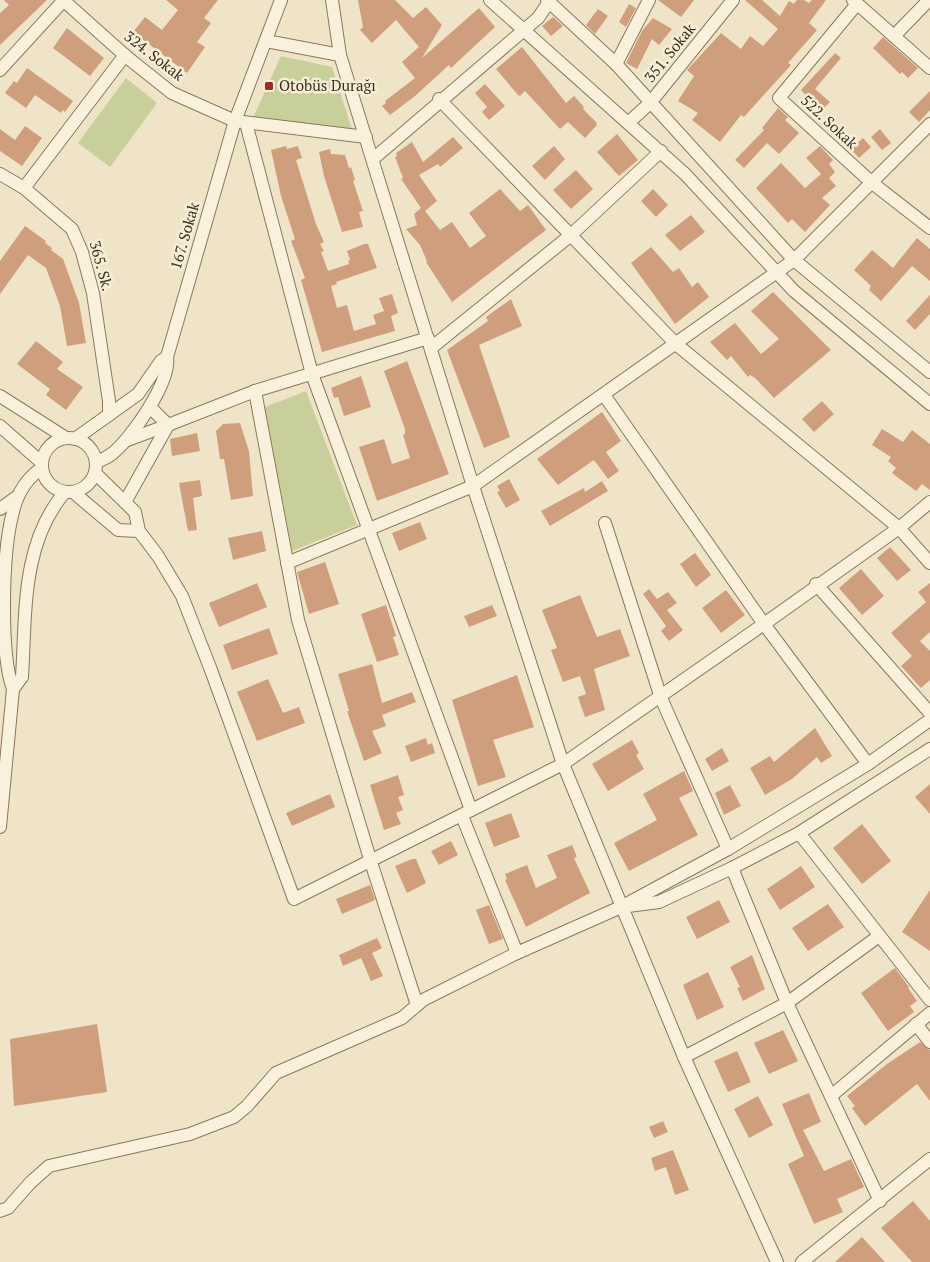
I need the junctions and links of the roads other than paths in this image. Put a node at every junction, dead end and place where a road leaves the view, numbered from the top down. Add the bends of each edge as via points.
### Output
1 (63, 0) edge
2 (280, 0) edge
3 (332, 0) edge
4 (490, 0) edge
5 (649, 0) edge
6 (733, 0) edge
7 (929, 0) edge
8 (548, 1) edge
9 (855, 2) edge
10 (522, 31) junction
11 (894, 36) junction
12 (266, 41) junction
13 (125, 55) junction
14 (340, 55) junction
15 (616, 64) junction
16 (930, 68) edge
17 (0, 70) edge
18 (439, 100) junction
19 (650, 103) junction
20 (240, 122) junction
21 (628, 123) junction
22 (930, 124) edge
23 (366, 137) junction
24 (661, 151) junction
25 (372, 159) junction
26 (0, 174) edge
27 (871, 182) junction
28 (24, 188) junction
29 (930, 228) edge
30 (571, 235) junction
31 (794, 260) junction
32 (777, 273) junction
33 (429, 343) junction
34 (676, 344) junction
35 (167, 358) junction
36 (930, 372) edge
37 (312, 374) junction
38 (256, 391) junction
39 (604, 395) junction
40 (0, 396) edge
41 (930, 404) edge
42 (150, 407) junction
43 (109, 415) junction
44 (168, 425) junction
45 (0, 426) edge
46 (71, 438) junction
47 (125, 441) junction
48 (41, 465) junction
49 (95, 468) junction
50 (473, 486) junction
51 (69, 492) junction
52 (19, 496) junction
53 (125, 502) junction
54 (930, 502) edge
55 (0, 509) edge
56 (605, 523) dead end
57 (898, 528) junction
58 (368, 529) junction
59 (139, 531) junction
60 (288, 563) junction
61 (930, 563) edge
62 (816, 584) junction
63 (764, 624) junction
64 (13, 689) junction
65 (661, 698) junction
66 (930, 713) edge
67 (930, 720) edge
68 (930, 749) edge
69 (563, 764) junction
70 (868, 764) junction
71 (467, 813) junction
72 (0, 827) edge
73 (799, 833) junction
74 (728, 849) junction
75 (370, 859) junction
76 (732, 868) junction
77 (621, 907) junction
78 (879, 936) junction
79 (517, 953) junction
80 (930, 1000) edge
81 (787, 1003) junction
82 (417, 1005) junction
83 (930, 1013) edge
84 (916, 1024) junction
85 (930, 1042) edge
86 (684, 1057) junction
87 (831, 1096) junction
88 (930, 1159) edge
89 (880, 1201) junction
90 (0, 1211) edge
91 (777, 1262) edge
92 (802, 1262) edge

1 - 13 street, 324. Sokak
1 - 17 street
2 - 12 street, 167. Sokak
3 - 14 street
4 - 10 street
5 - 15 street
6 - 19 street, 351. Sokak
7 - 11 street
8 - 10 street via 538,18
8 - 15 street
9 - 11 street
9 - 27 street, 522. Sokak via 779,98
10 - 18 street
10 - 21 street
11 - 16 street
12 - 14 street
12 - 20 street, 167. Sokak
13 - 20 street, 324. Sokak via 172,93
13 - 28 street
14 - 23 street
15 - 19 street
18 - 25 street
18 - 30 street
19 - 21 street, 351. Sokak
19 - 31 street
20 - 23 street, 324. Sokak
20 - 35 street, 167. Sokak
20 - 37 street
21 - 24 street
22 - 27 street
23 - 25 street
24 - 30 street
24 - 32 street
25 - 33 street
26 - 28 street, 365. Sk.
27 - 29 street, 522. Sokak
27 - 31 street
28 - 43 street, 365. Sk. via 72,229 82,252 92,293
30 - 33 street
30 - 34 street
31 - 32 street
31 - 36 street
32 - 34 street
32 - 41 street via 794,291
33 - 37 street
33 - 50 street
34 - 39 street
34 - 57 street
35 - 42 street, 167. Sokak via 168,364
35 - 43 street via 161,361 138,394
37 - 38 street
37 - 58 street
38 - 44 street
38 - 60 street
39 - 50 street
39 - 63 street
40 - 46 street
42 - 44 street
42 - 47 street, 167. Sokak
43 - 46 street
44 - 47 street
44 - 53 street
45 - 48 street
46 - 48 street via 50,445
46 - 49 street via 90,448
47 - 49 street, 167. Sokak
48 - 51 street via 51,485
48 - 52 street
49 - 51 street via 84,487
49 - 53 street
50 - 58 street
50 - 69 street
51 - 59 street via 118,530
51 - 64 street via 46,515 36,542 29,572 22,677
52 - 55 street
52 - 64 street via 13,511 4,562 0,622 6,678
53 - 59 street via 135,512
54 - 57 street
56 - 65 street
57 - 61 street
57 - 62 street
58 - 60 street
58 - 71 street
59 - 75 street via 182,596 294,898
60 - 75 street via 298,620
62 - 63 street
62 - 66 street
63 - 65 street
63 - 70 street
64 - 72 street
65 - 69 street
65 - 74 street
67 - 70 street
68 - 73 street
69 - 71 street
69 - 77 street
70 - 74 street
71 - 75 street
71 - 79 street
73 - 76 street
73 - 78 street
74 - 77 street
75 - 82 street
76 - 77 street via 659,902
76 - 81 street
77 - 79 street
77 - 86 street
78 - 80 street
78 - 81 street
79 - 82 street
81 - 86 street
81 - 87 street
82 - 90 street via 402,1018 276,1073 248,1106 234,1117 190,1134 49,1166 8,1208
83 - 84 street
84 - 85 street
84 - 87 street
86 - 91 street
87 - 89 street
88 - 89 street
89 - 92 street

